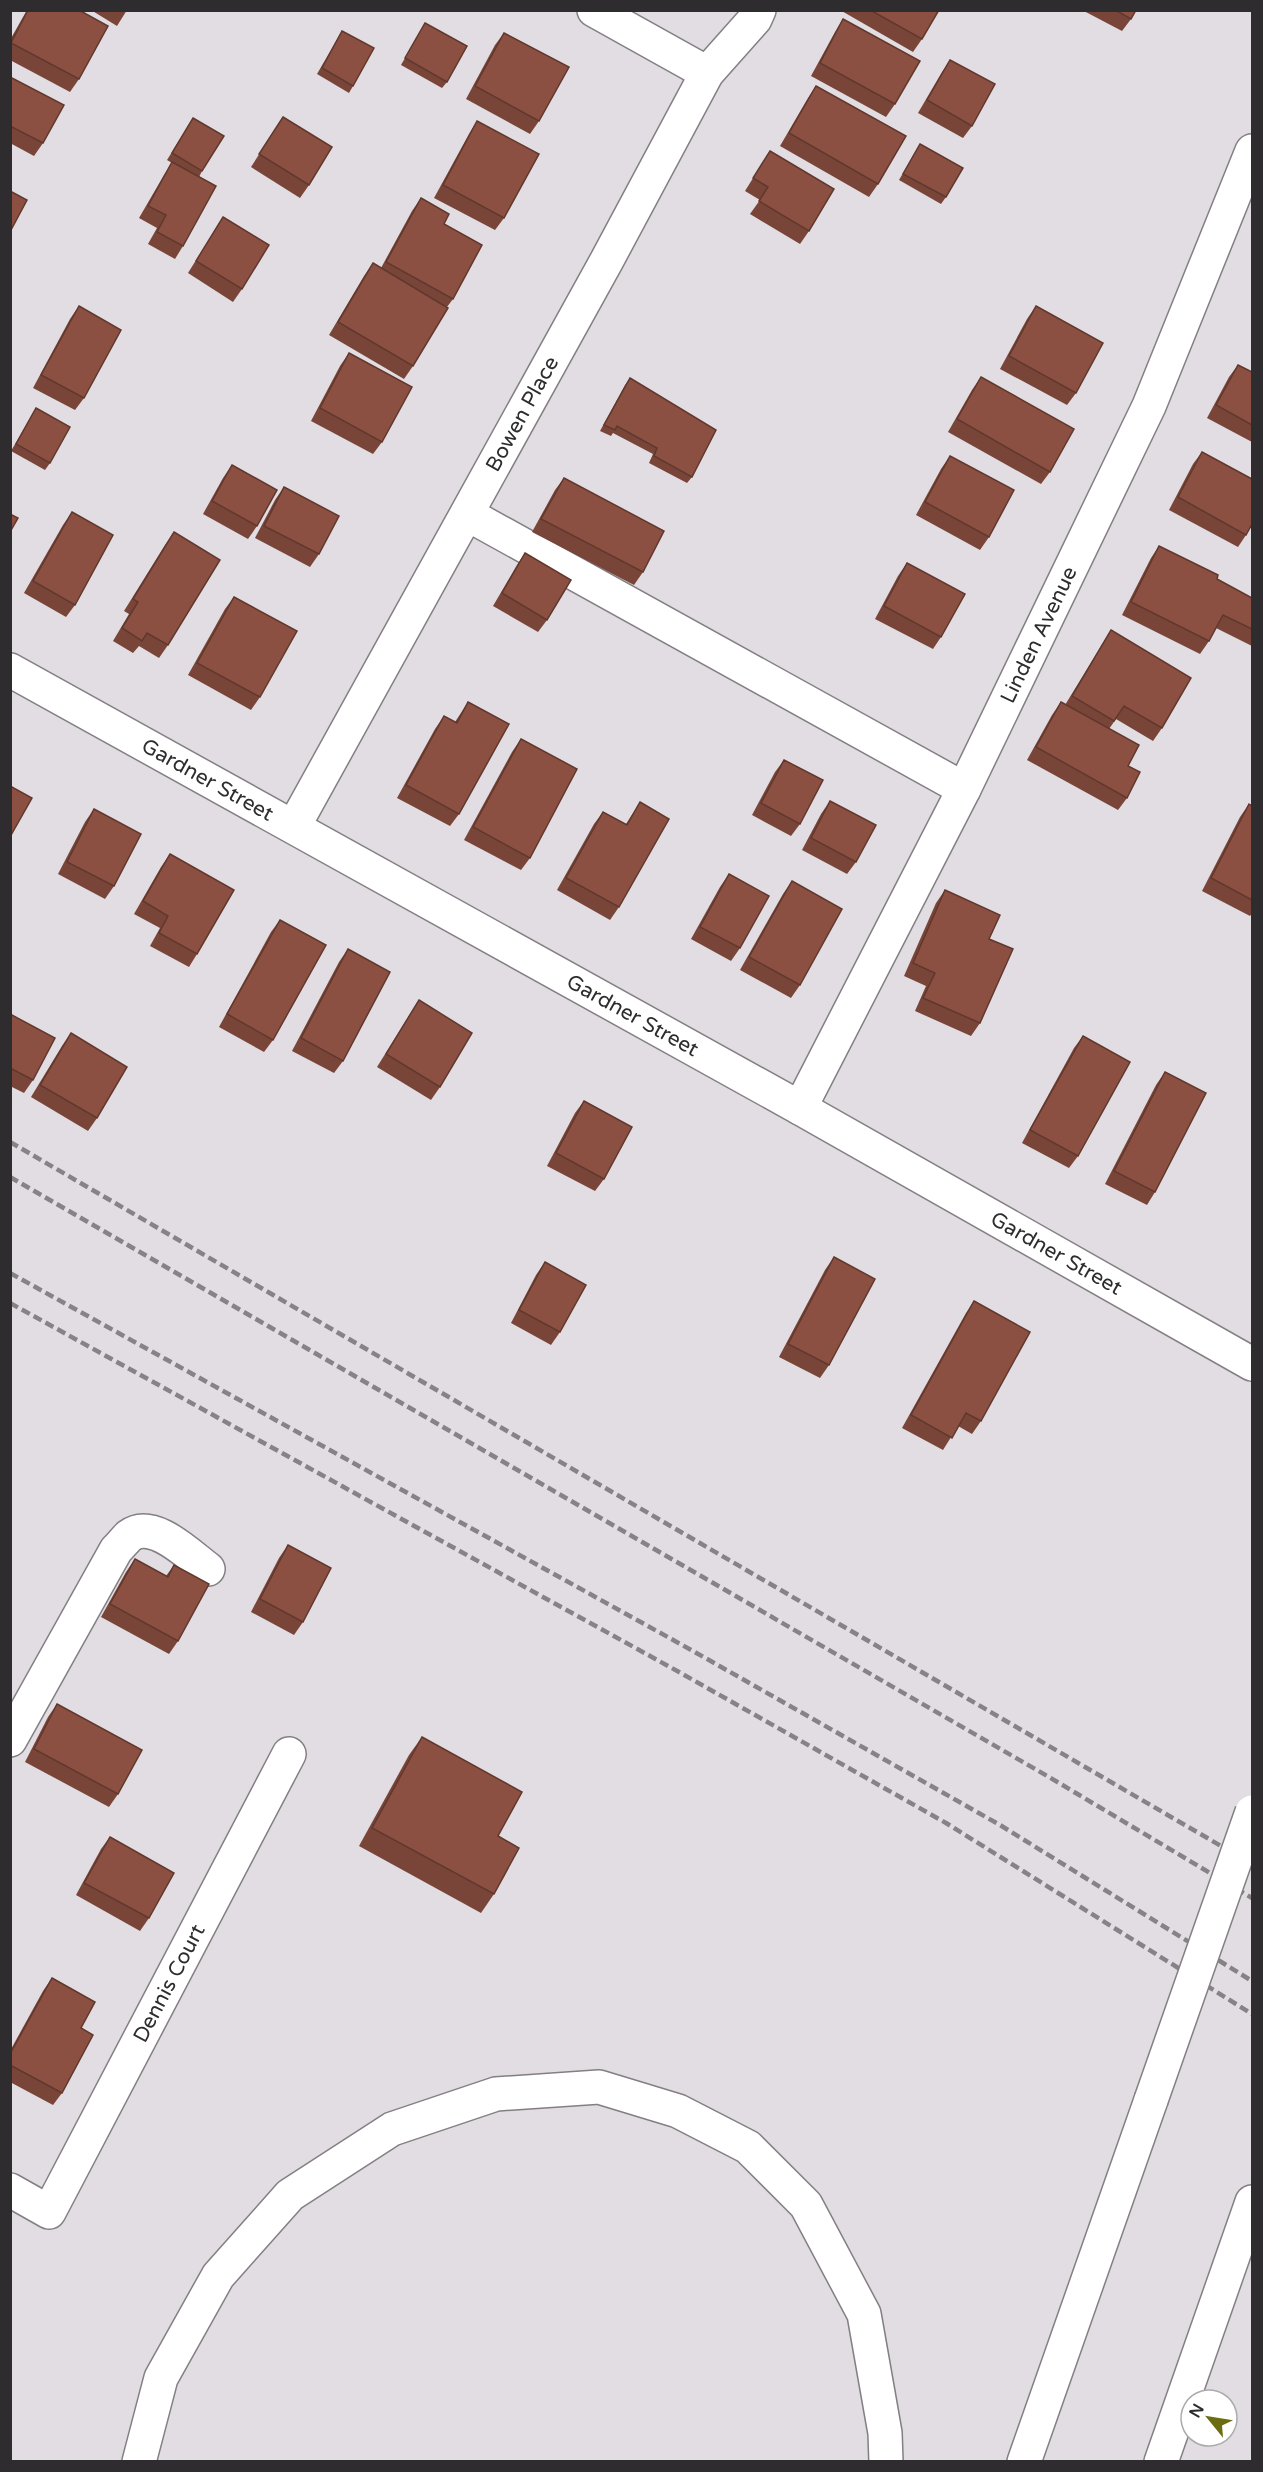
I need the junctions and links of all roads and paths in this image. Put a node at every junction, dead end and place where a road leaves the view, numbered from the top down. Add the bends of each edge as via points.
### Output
1 (594, 10) edge
2 (759, 10) edge
3 (707, 73) junction
4 (1252, 151) edge
5 (467, 514) junction
6 (10, 670) edge
7 (964, 789) junction
8 (294, 826) junction
9 (800, 1108) junction
10 (1252, 1364) edge
11 (208, 1569) dead end
12 (10, 1740) edge
13 (289, 1754) dead end
14 (1252, 1812) edge
15 (10, 2190) edge
16 (1252, 2202) edge
17 (139, 2462) edge
18 (886, 2462) edge
19 (1024, 2462) edge
20 (1161, 2462) edge

1 - 3 main road
2 - 3 main road, Bowen Place
3 - 5 main road, Bowen Place
4 - 7 main road, Linden Avenue via 1149,406
5 - 7 main road
5 - 8 main road, Bowen Place
6 - 8 main road, Gardner Street
7 - 9 main road, Linden Avenue
8 - 9 main road, Gardner Street
9 - 10 main road, Gardner Street
11 - 12 main road via 165,1536 145,1530 130,1535 116,1550
13 - 15 main road, Dennis Court via 49,2212
14 - 19 main road, bridge
16 - 20 main road
17 - 18 main road via 161,2378 218,2276 290,2195 392,2129 496,2094 599,2087 678,2111 748,2147 806,2205 864,2314 885,2433

